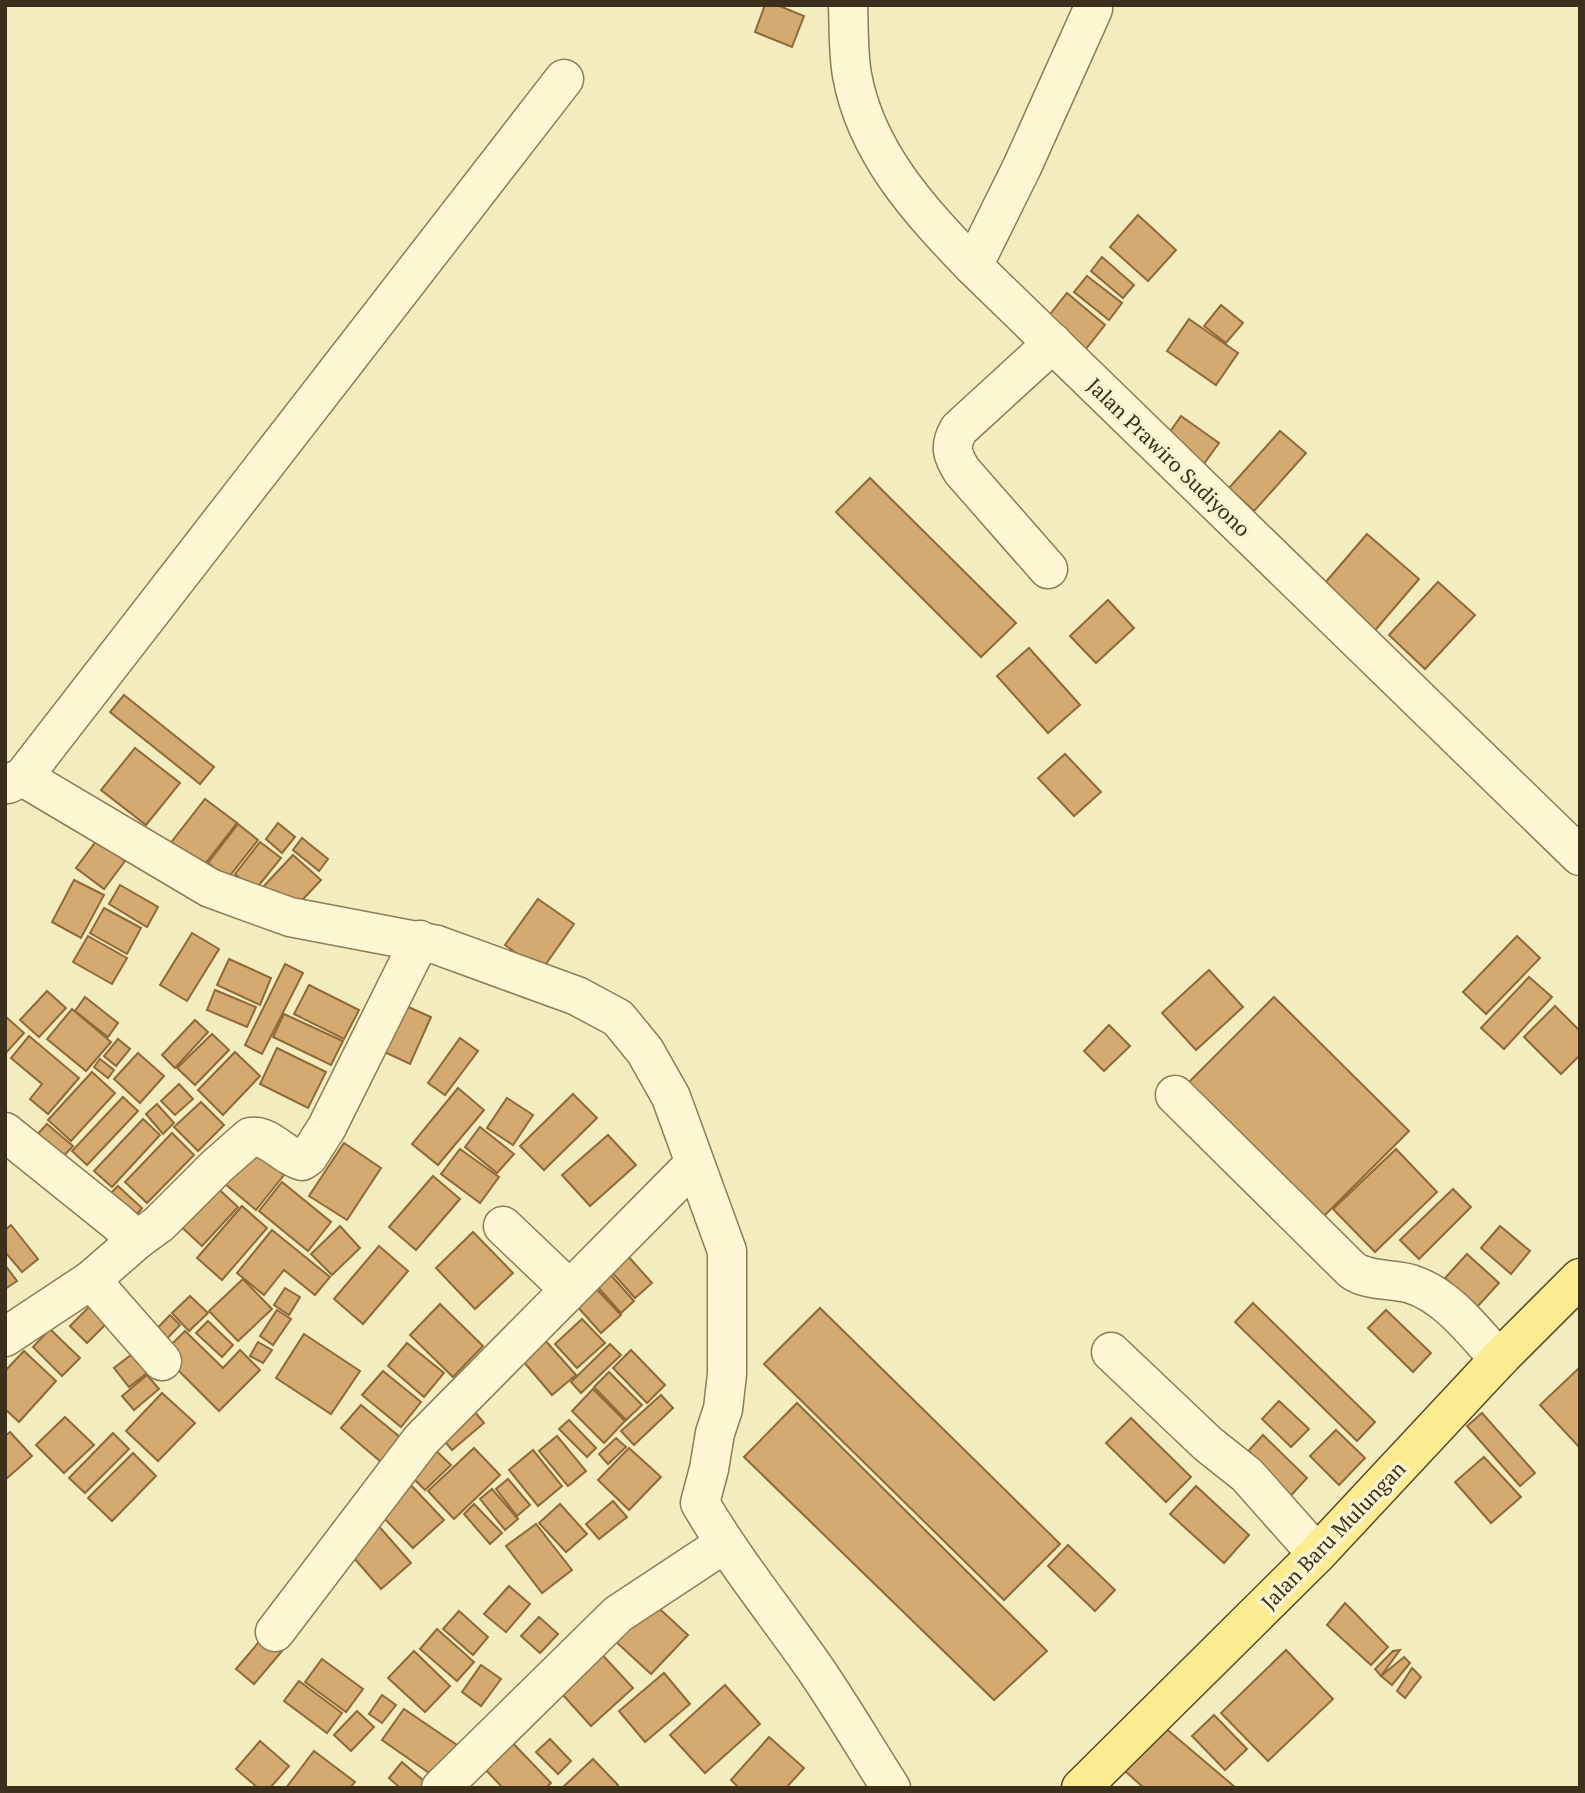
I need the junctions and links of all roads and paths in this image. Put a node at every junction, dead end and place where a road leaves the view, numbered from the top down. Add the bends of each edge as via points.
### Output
1 (848, 5) edge
2 (1093, 9) dead end
3 (564, 79) dead end
4 (973, 266) junction
5 (1054, 343) junction
6 (1048, 569) dead end
7 (10, 783) edge
8 (1580, 856) edge
9 (420, 940) junction
10 (1175, 1095) dead end
11 (5, 1132) edge
12 (694, 1164) junction
13 (503, 1226) dead end
14 (137, 1240) junction
15 (1580, 1278) edge
16 (91, 1280) junction
17 (569, 1289) junction
18 (5, 1338) edge
19 (1111, 1352) dead end
20 (1499, 1359) junction
21 (162, 1361) dead end
22 (724, 1544) junction
23 (1317, 1555) junction
24 (275, 1632) dead end
25 (441, 1788) edge
26 (891, 1788) edge
27 (1081, 1788) edge

1 - 4 street, Jalan Prawiro Sudiyono via 852,74 867,124 911,199
2 - 4 street
3 - 7 street
4 - 5 street, Jalan Prawiro Sudiyono
5 - 6 street via 959,429 951,448 962,471
5 - 8 street, Jalan Prawiro Sudiyono
7 - 9 street via 210,888 290,917
9 - 12 street via 577,996 618,1018 645,1051 671,1097
9 - 14 street via 308,1157 294,1159 263,1138 250,1137
10 - 20 street via 1352,1270 1428,1291 1447,1304
11 - 14 street
12 - 17 street
12 - 22 street via 727,1251 727,1374 700,1503
13 - 17 street
14 - 16 street
15 - 20 main road, Jalan Baru Mulungan
16 - 18 street
16 - 21 street
17 - 24 street via 421,1440
19 - 23 street via 1247,1475
20 - 23 main road, Jalan Baru Mulungan
22 - 25 street via 618,1614
22 - 26 street via 818,1674
23 - 27 main road, Jalan Baru Mulungan

